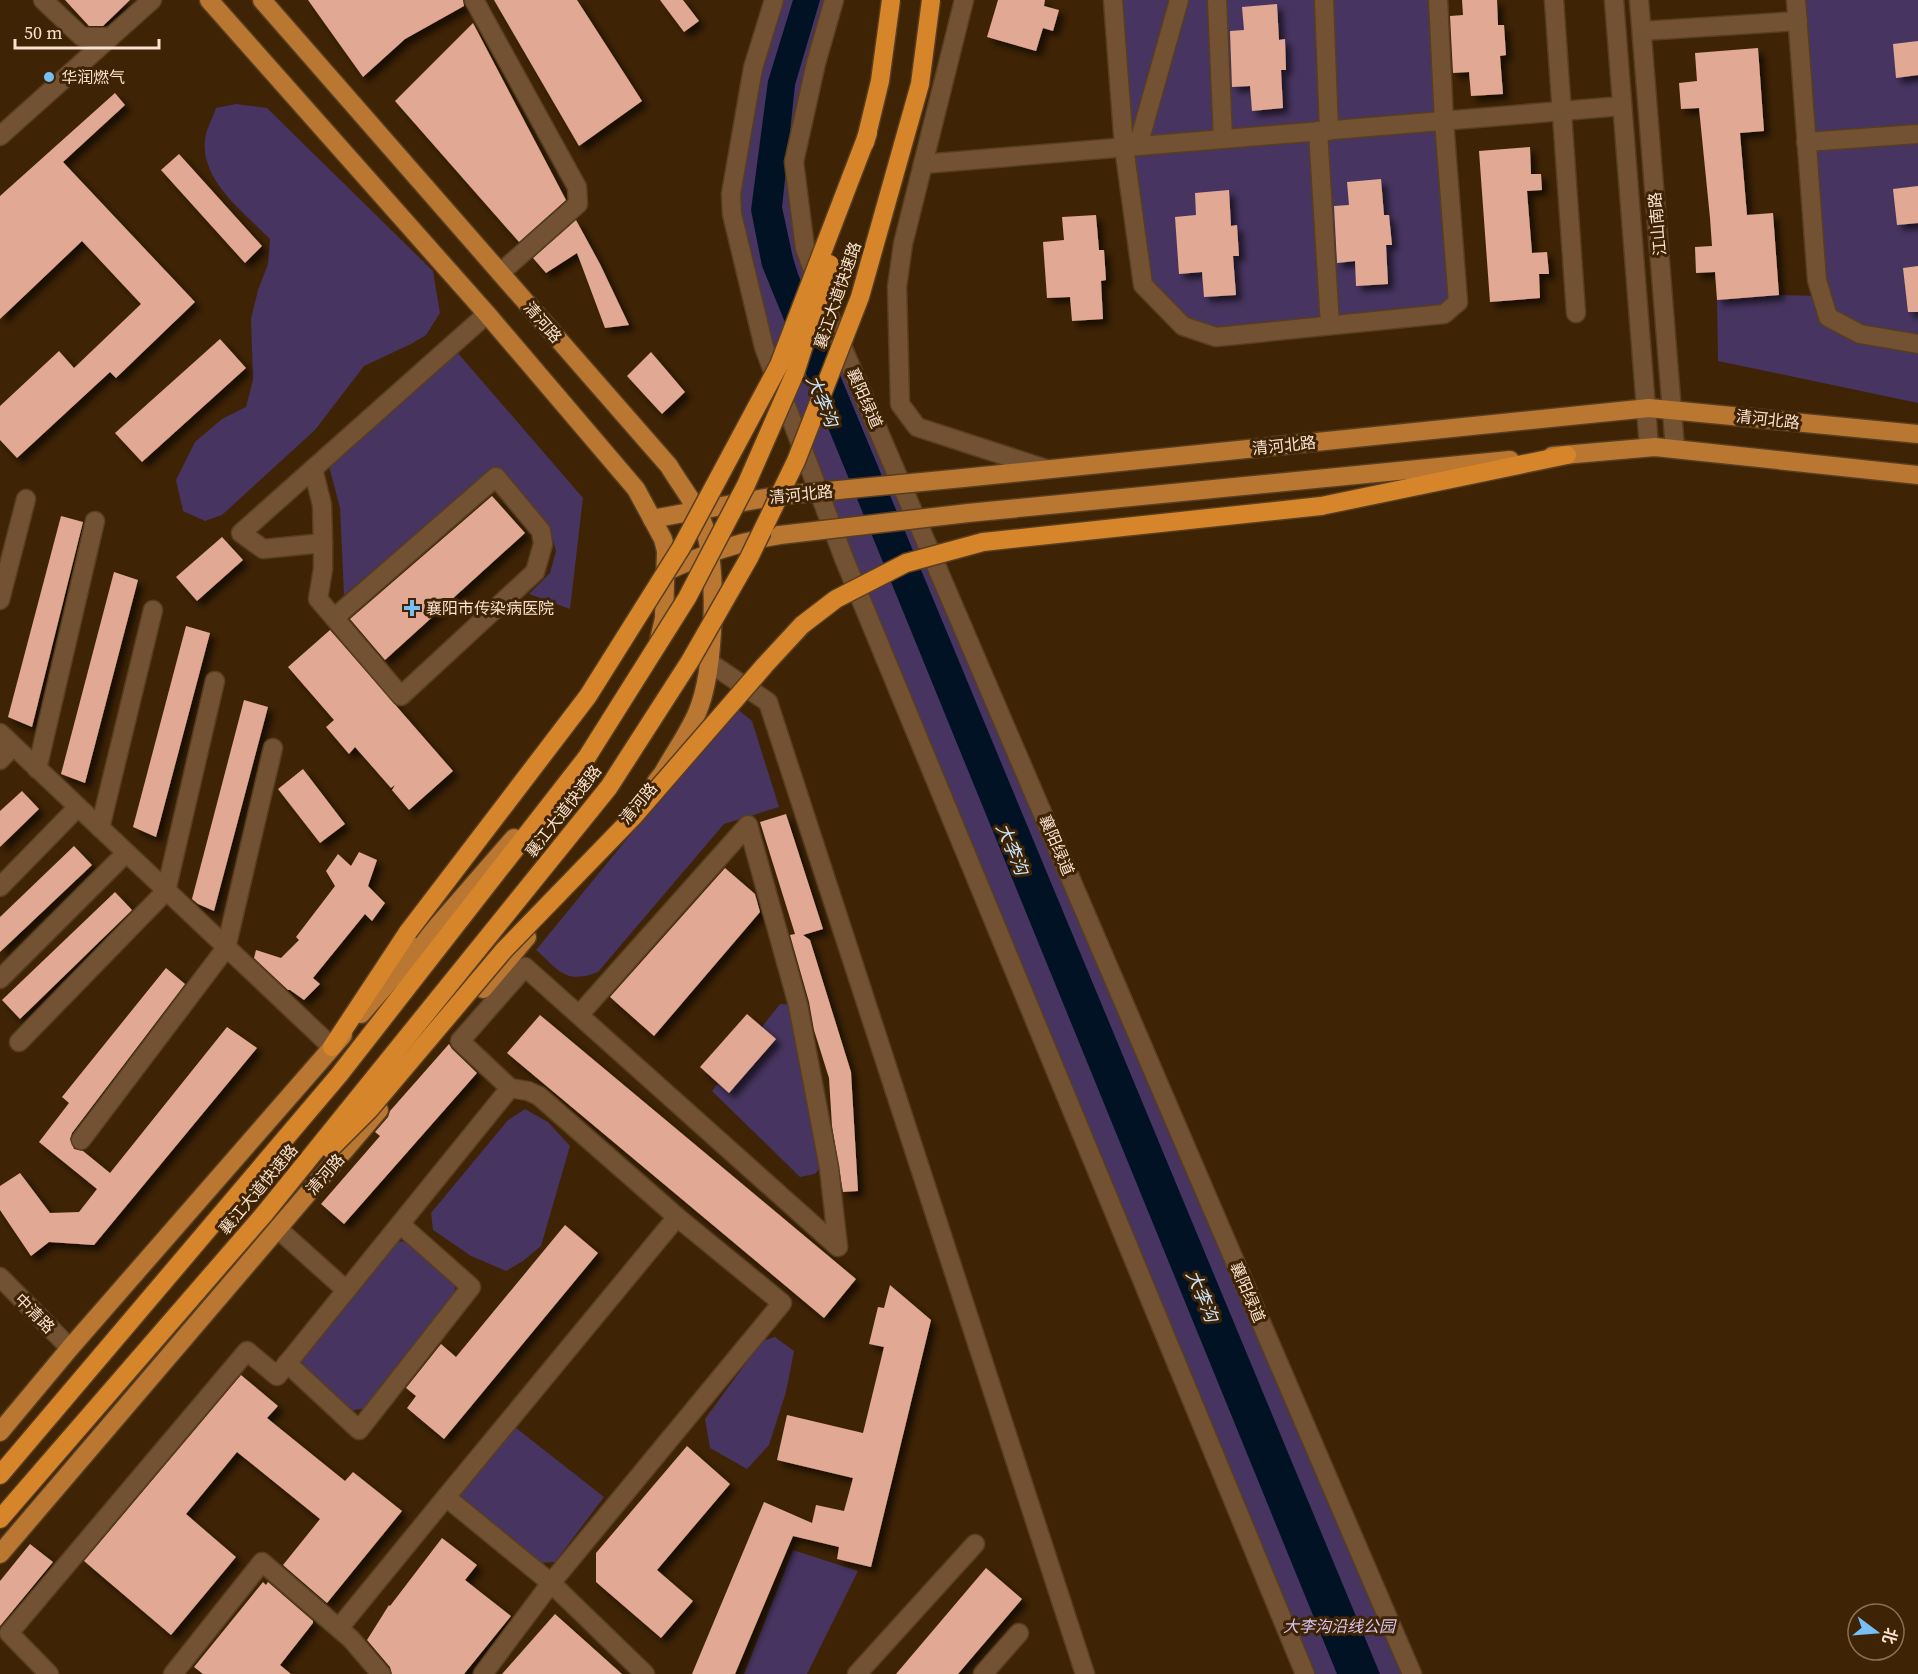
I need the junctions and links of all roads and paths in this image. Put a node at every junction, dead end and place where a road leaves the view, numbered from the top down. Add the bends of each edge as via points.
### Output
1 (43, 0) edge
2 (152, 0) edge
3 (209, 0) edge
4 (262, 0) edge
5 (474, 0) edge
6 (774, 0) edge
7 (834, 0) edge
8 (891, 0) edge
9 (931, 0) edge
10 (964, 0) edge
11 (1113, 0) edge
12 (1179, 0) edge
13 (1217, 0) edge
14 (1324, 0) edge
15 (1438, 0) edge
16 (1554, 0) edge
17 (1614, 0) edge
18 (1639, 0) edge
19 (1796, 0) edge
20 (1798, 21) junction
21 (1642, 31) junction
22 (111, 37) junction
23 (1622, 106) junction
24 (1561, 112) junction
25 (1444, 121) junction
26 (1324, 131) junction
27 (868, 133) junction
28 (1918, 134) edge
29 (0, 136) edge
30 (1223, 139) junction
31 (1806, 142) junction
32 (1131, 147) junction
33 (923, 164) junction
34 (500, 273) junction
35 (1576, 313) dead end
36 (487, 314) junction
37 (1330, 325) junction
38 (1918, 344) edge
39 (1646, 408) junction
40 (1672, 410) junction
41 (1918, 434) edge
42 (1649, 447) junction
43 (1675, 449) junction
44 (1567, 455) junction
45 (313, 469) junction
46 (1046, 469) junction
47 (1918, 475) edge
48 (26, 499) dead end
49 (697, 512) junction
50 (652, 519) junction
51 (95, 521) dead end
52 (323, 543) junction
53 (709, 552) junction
54 (665, 572) junction
55 (0, 600) edge
56 (153, 610) dead end
57 (334, 618) junction
58 (710, 663) junction
59 (215, 681) dead end
60 (0, 733) edge
61 (14, 746) junction
62 (273, 748) dead end
63 (0, 760) edge
64 (37, 768) junction
65 (78, 807) junction
66 (100, 828) junction
67 (126, 853) junction
68 (0, 887) edge
69 (166, 891) junction
70 (226, 948) junction
71 (0, 979) edge
72 (579, 1015) junction
73 (19, 1042) dead end
74 (332, 1047) junction
75 (510, 1088) junction
76 (81, 1140) dead end
77 (265, 1214) junction
78 (677, 1217) junction
79 (400, 1224) junction
80 (278, 1229) junction
81 (0, 1278) edge
82 (346, 1290) junction
83 (70, 1348) junction
84 (287, 1363) junction
85 (0, 1432) edge
86 (0, 1475) edge
87 (446, 1497) junction
88 (0, 1519) edge
89 (975, 1544) dead end
90 (0, 1554) edge
91 (551, 1584) junction
92 (339, 1628) junction
93 (1019, 1633) dead end
94 (49, 1674) edge
95 (173, 1674) edge
96 (381, 1674) edge
97 (483, 1674) edge
98 (645, 1674) edge
99 (857, 1674) edge
100 (983, 1674) edge
101 (1085, 1674) edge
102 (1305, 1674) edge
103 (1412, 1674) edge

1 - 22 street via 82,37
2 - 22 street
3 - 36 main road
4 - 34 main road, 清河路
5 - 34 street via 577,187 578,204
6 - 102 street via 753,68 731,194 732,214 764,347 845,561
7 - 103 street, 襄阳绿道 via 794,162 804,248 832,323
8 - 27 highway, 襄江大道快速路, bridge
9 - 77 highway, 襄江大道快速路, bridge via 920,84 860,297 796,461 749,558 690,661 609,787
10 - 33 street
11 - 32 street
12 - 32 street
13 - 30 street
14 - 26 street
15 - 25 street
16 - 24 street
17 - 23 street, 江山南路
18 - 21 street, 江山南路
19 - 20 street
20 - 21 street
20 - 31 street
21 - 40 street, 江山南路
22 - 29 street
23 - 24 street
23 - 39 street, 江山南路
24 - 25 street
24 - 35 street
25 - 26 street
25 - 37 street via 1458,302 1444,314
26 - 30 street
26 - 37 street
27 - 74 highway, bridge via 779,365 681,548 588,696 408,932
27 - 86 highway, 襄江大道快速路, bridge via 795,373 746,485 687,598 587,757 339,1075
28 - 31 street
30 - 32 street
31 - 38 street via 1816,280 1828,317 1860,334
32 - 33 street
32 - 37 street via 1143,285 1183,326 1216,337
33 - 46 street via 903,244 897,287 900,404 917,427
34 - 49 main road, 清河路 via 669,466
36 - 45 street
36 - 50 main road via 636,489
39 - 40 main road, 清河北路
39 - 42 street, 江山南路
39 - 46 main road, 清河北路
40 - 41 main road, 清河北路
40 - 43 street, 江山南路
42 - 43 main road
42 - 44 main road
43 - 47 main road
44 - 53 main road, bridge via 968,513 780,535
44 - 77 highway, bridge via 1321,506 983,542 906,563 836,598 802,625 633,817 504,950 369,1110
45 - 52 street via 322,505
45 - 52 street via 241,533 264,549
46 - 49 main road, 清河北路, bridge via 776,496
48 - 55 street
49 - 50 main road, 清河北路
49 - 53 main road, 清河路
50 - 54 main road via 666,551
51 - 64 street
52 - 57 street via 318,598
53 - 54 main road
53 - 58 main road, 清河路 via 713,600
54 - 74 main road via 664,618 654,657 633,693 528,822
56 - 66 street
57 - 57 street via 401,696 534,572 543,544 541,531 496,477
58 - 80 main road, 清河路 via 697,712 663,773
58 - 101 street via 768,702
59 - 69 street
60 - 61 street
61 - 63 street
61 - 64 street
62 - 70 street
64 - 65 street
65 - 66 street
65 - 68 street
66 - 67 street
67 - 69 street
67 - 71 street
69 - 70 street
69 - 73 street
70 - 74 street
70 - 76 street
72 - 72 street via 795,1209 838,1247 829,1168 798,1005 748,825
72 - 75 street via 525,967 460,1041
74 - 83 main road
75 - 78 street via 539,1096
75 - 79 street
77 - 88 highway, 襄江大道快速路
78 - 87 street
78 - 91 street via 782,1303
79 - 82 street
79 - 84 street via 471,1287 359,1430
80 - 82 street
80 - 90 main road, 清河路
81 - 83 street, 中清路
82 - 84 street
83 - 85 main road
84 - 94 street via 277,1376 247,1351 9,1633
87 - 91 street
87 - 92 street
89 - 99 street
91 - 97 street
91 - 98 street
92 - 95 street via 262,1562
92 - 96 street
93 - 100 street

